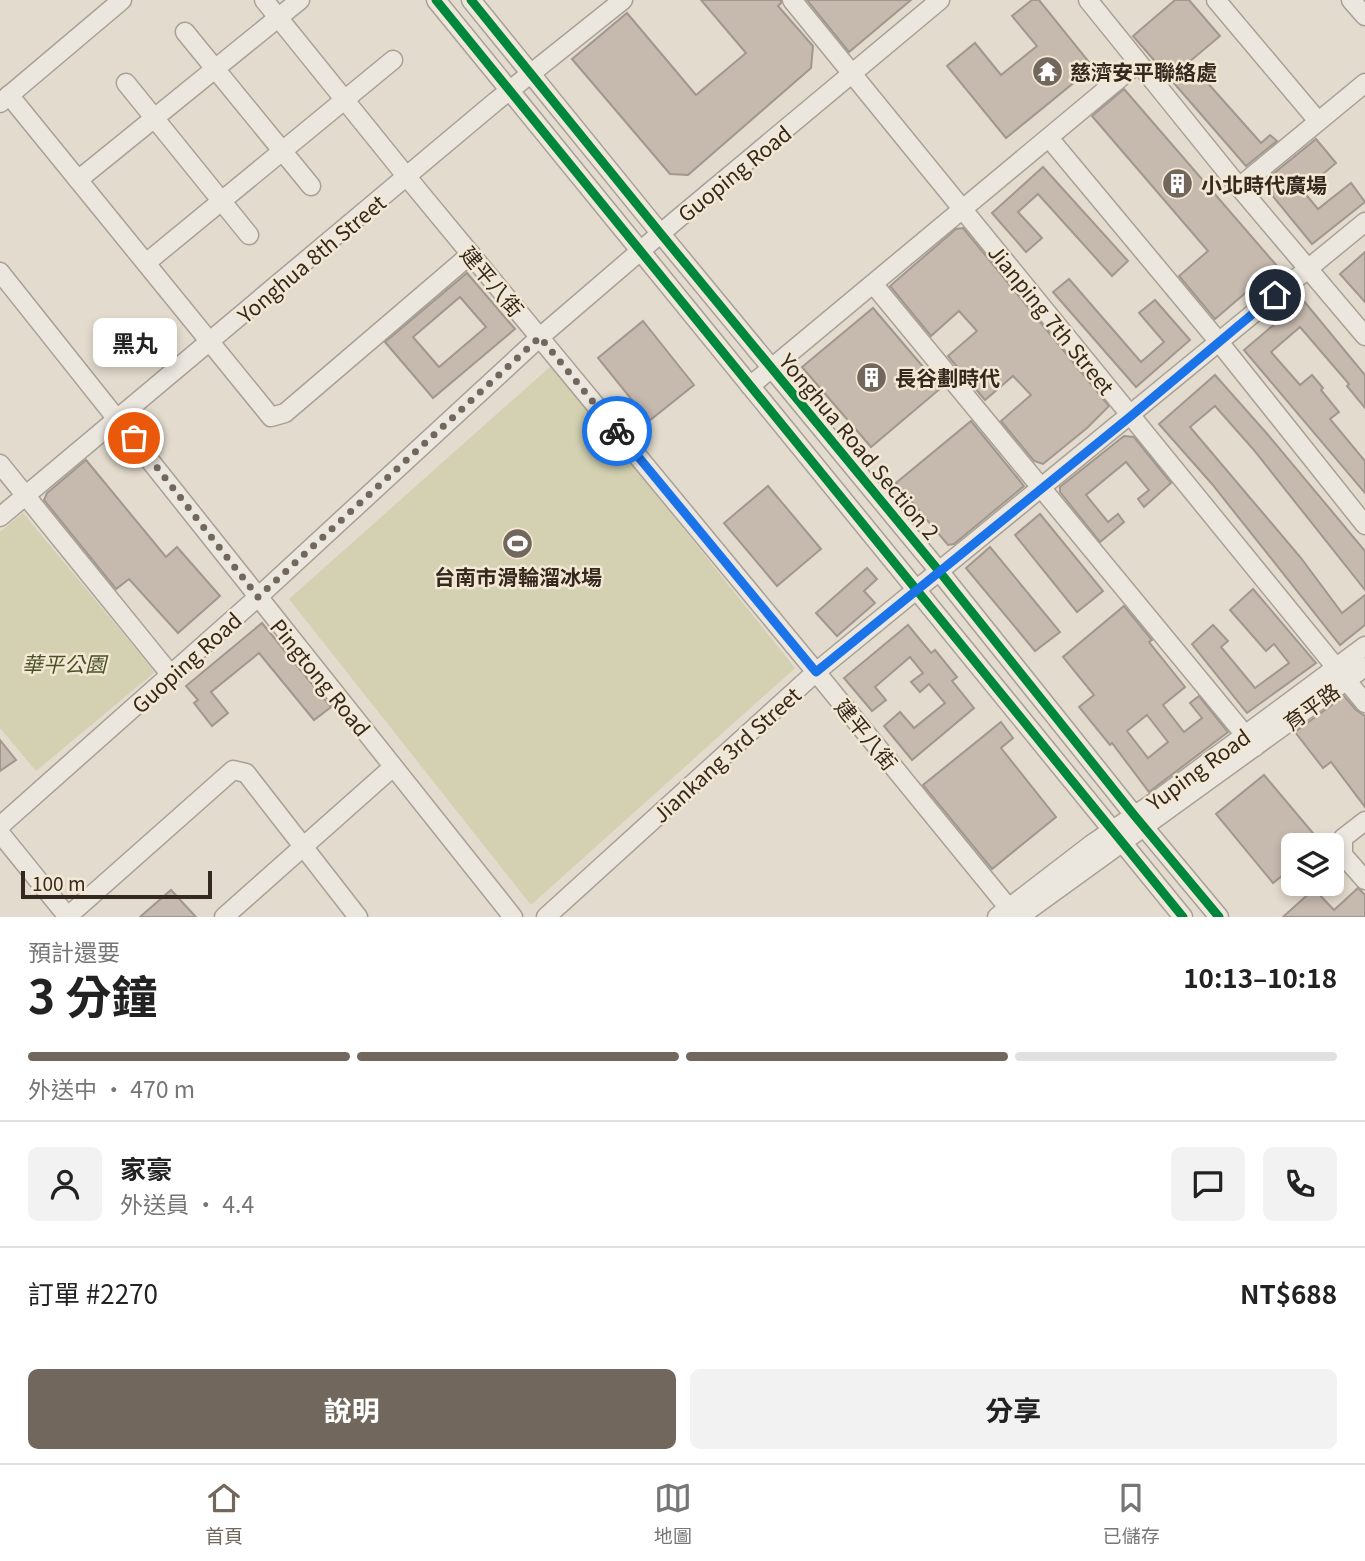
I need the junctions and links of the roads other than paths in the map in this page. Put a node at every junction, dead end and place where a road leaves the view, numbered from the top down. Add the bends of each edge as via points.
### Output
1 (122, 0) edge
2 (264, 0) edge
3 (299, 0) edge
4 (436, 0) edge
5 (471, 0) edge
6 (623, 0) edge
7 (792, 0) edge
8 (940, 0) edge
9 (1088, 0) edge
10 (1216, 0) edge
11 (1351, 0) edge
12 (1365, 16) edge
13 (278, 18) junction
14 (185, 32) dead end
15 (393, 60) dead end
16 (1138, 63) junction
17 (215, 69) junction
18 (532, 72) junction
19 (853, 75) junction
20 (126, 83) dead end
21 (1365, 83) edge
22 (509, 90) junction
23 (5, 99) edge
24 (345, 101) junction
25 (155, 118) junction
26 (1318, 121) junction
27 (1049, 138) junction
28 (282, 151) junction
29 (407, 177) junction
30 (78, 180) junction
31 (311, 187) dead end
32 (1239, 187) junction
33 (222, 201) junction
34 (962, 210) junction
35 (1365, 222) edge
36 (661, 234) junction
37 (249, 235) dead end
38 (640, 251) junction
39 (471, 254) junction
40 (146, 263) junction
41 (1309, 268) junction
42 (0, 272) edge
43 (874, 285) junction
44 (540, 337) junction
45 (1365, 337) edge
46 (211, 342) junction
47 (1219, 342) junction
48 (772, 368) junction
49 (750, 386) junction
50 (1131, 416) junction
51 (119, 419) junction
52 (0, 464) edge
53 (1042, 487) junction
54 (26, 496) junction
55 (0, 517) edge
56 (1365, 525) edge
57 (939, 570) junction
58 (916, 589) junction
59 (258, 597) junction
60 (1365, 646) edge
61 (1365, 667) edge
62 (816, 672) junction
63 (1341, 674) junction
64 (171, 675) junction
65 (1365, 703) edge
66 (1251, 740) junction
67 (393, 766) junction
68 (1139, 821) junction
69 (1365, 821) edge
70 (0, 826) edge
71 (0, 833) edge
72 (1117, 837) junction
73 (303, 846) junction
74 (1365, 880) edge
75 (1010, 915) edge
76 (68, 917) edge
77 (224, 917) edge
78 (358, 917) edge
79 (513, 917) edge
80 (546, 917) edge
81 (1183, 917) edge
82 (1219, 917) edge

1 - 23 street
2 - 13 street, 建平八街
3 - 13 street
4 - 22 street
5 - 18 street, Yonghua Road Section 2
6 - 18 street, Yonghua 8th Street
7 - 19 street, Jianping 7th Street
8 - 19 street, Guoping Road
9 - 16 street
10 - 26 street
11 - 12 street
13 - 17 street
13 - 24 street, 建平八街
14 - 17 street
15 - 24 street
16 - 27 street
16 - 32 street
17 - 25 street
17 - 28 street
18 - 22 street, Yonghua 8th Street
18 - 36 street, Yonghua Road Section 2
19 - 34 street, Jianping 7th Street
19 - 36 street, Guoping Road
20 - 25 street
21 - 26 street
22 - 29 street, Yonghua 8th Street
22 - 38 street
23 - 30 street
24 - 28 street
24 - 29 street, 建平八街
25 - 30 street
25 - 33 street
26 - 32 street
27 - 34 street
27 - 47 street
28 - 31 street
28 - 33 street
29 - 39 street, 建平八街
29 - 46 street, Yonghua 8th Street
30 - 40 street
32 - 41 street
33 - 37 street
33 - 40 street
34 - 43 street
34 - 50 street, Jianping 7th Street
35 - 41 street, Jiankang 3rd Street
36 - 38 street, Guoping Road
36 - 48 street, Yonghua Road Section 2
38 - 44 street, Guoping Road
38 - 49 street
39 - 44 street, 建平八街
39 - 46 street via 285,413 271,417
40 - 46 street
41 - 45 street
41 - 47 street, Jiankang 3rd Street
42 - 51 street, Pingtong Road
43 - 48 street
43 - 53 street
44 - 59 street, Guoping Road
44 - 62 street, 建平八街
46 - 51 street, Yonghua 8th Street
47 - 50 street, Jiankang 3rd Street
47 - 56 street
48 - 49 street
48 - 57 street, Yonghua Road Section 2
49 - 58 street
50 - 53 street, Jiankang 3rd Street
50 - 63 street, Jianping 7th Street
51 - 54 street, Yonghua 8th Street
51 - 59 street, Pingtong Road
52 - 54 street
53 - 57 street, Jiankang 3rd Street
53 - 66 street
54 - 55 street, Yonghua 8th Street
54 - 64 street
57 - 58 street, Jiankang 3rd Street
57 - 68 street, Yonghua Road Section 2
58 - 62 street, Jiankang 3rd Street
58 - 72 street
59 - 64 street, Guoping Road
59 - 67 street, Pingtong Road
60 - 63 street, Yuping Road
61 - 63 street, 育平路
62 - 75 street, 建平八街
62 - 80 street, Jiankang 3rd Street
63 - 65 street, Jianping 7th Street
63 - 66 street, Yuping Road
64 - 70 street, Guoping Road
66 - 68 street
67 - 73 street
67 - 79 street, Pingtong Road
68 - 72 street
68 - 82 street, Yonghua Road Section 2
69 - 74 street via 1343,838 1343,855
71 - 76 street
72 - 75 street
72 - 81 street
73 - 76 street via 246,773 233,770
73 - 77 street
73 - 78 street

